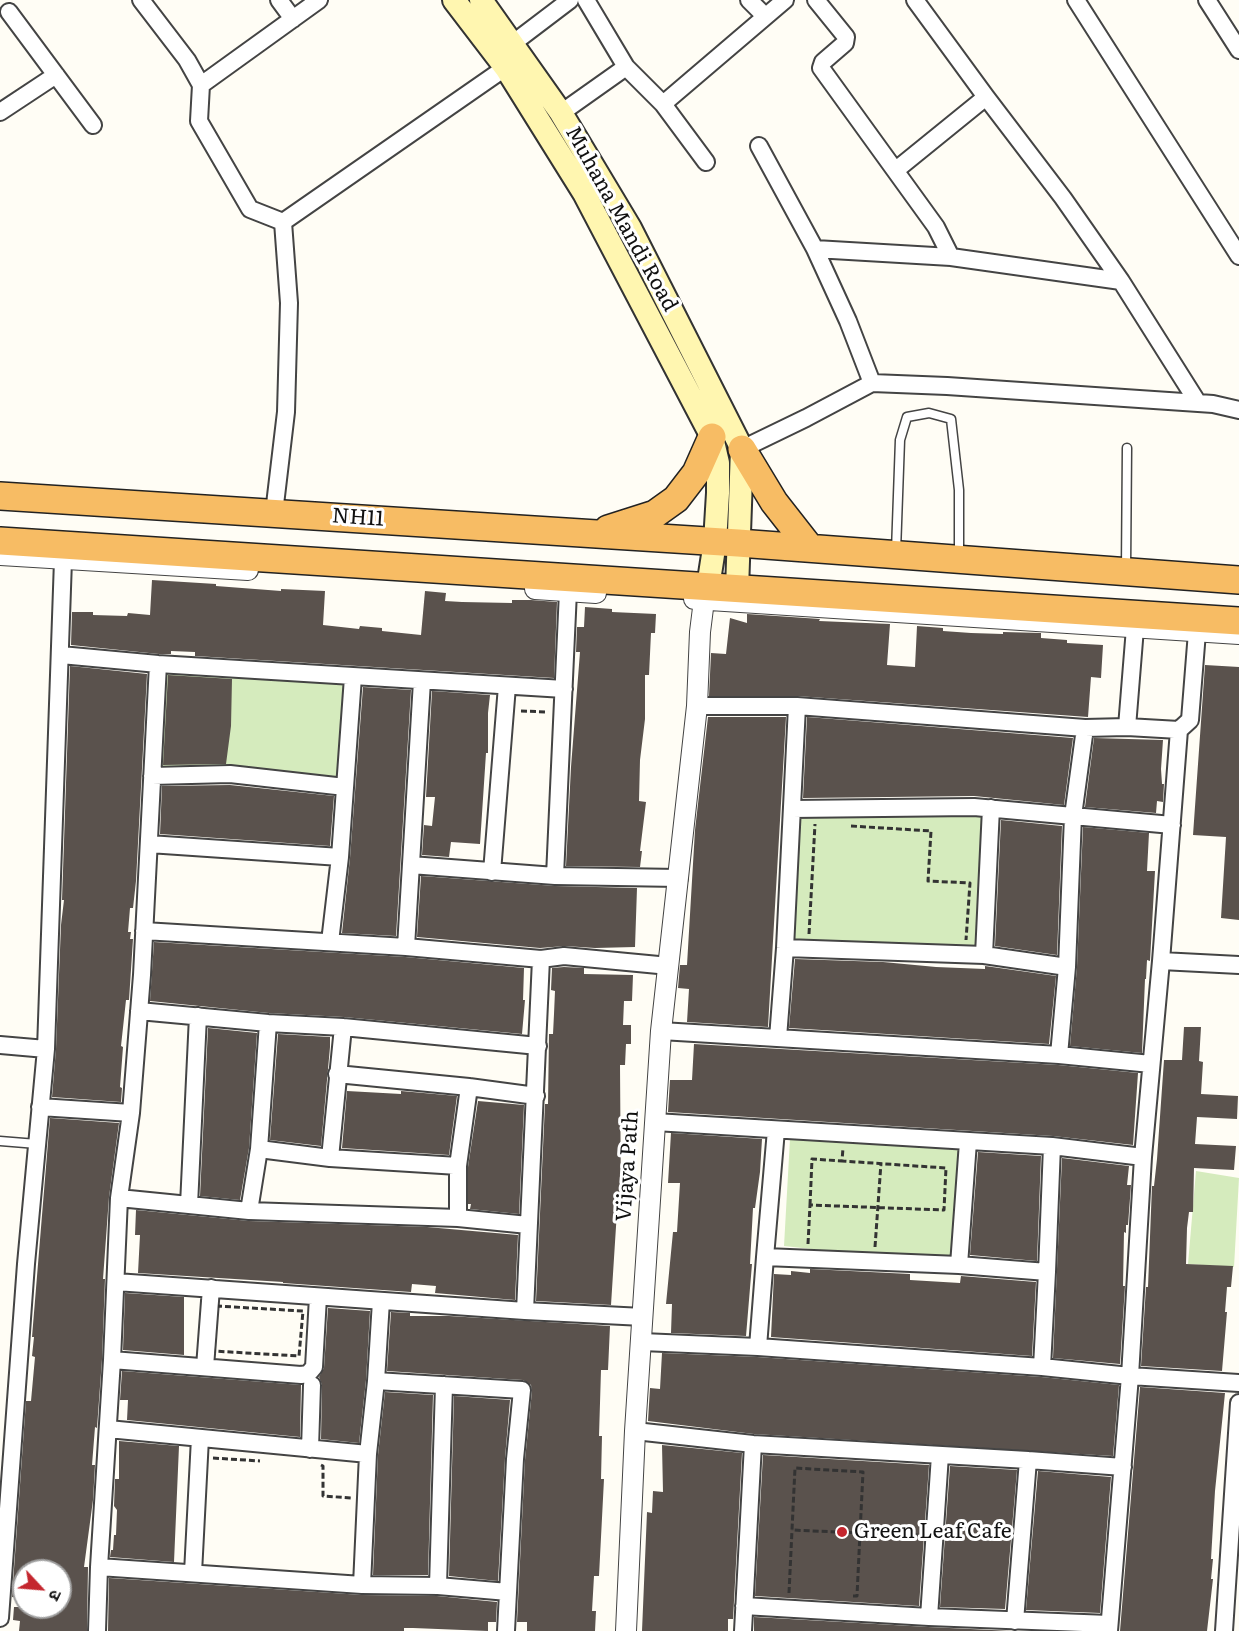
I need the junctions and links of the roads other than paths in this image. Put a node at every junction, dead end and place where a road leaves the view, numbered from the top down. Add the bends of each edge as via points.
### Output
1 (141, 0) edge
2 (279, 0) edge
3 (318, 0) edge
4 (454, 0) edge
5 (481, 0) edge
6 (570, 0) edge
7 (586, 0) edge
8 (749, 0) edge
9 (785, 0) edge
10 (816, 0) edge
11 (915, 0) edge
12 (1076, 0) edge
13 (1207, 0) edge
14 (9, 12) dead end
15 (765, 16) junction
16 (293, 19) junction
17 (1239, 50) edge
18 (513, 56) junction
19 (626, 67) junction
20 (56, 75) junction
21 (201, 85) junction
22 (986, 97) junction
23 (663, 104) junction
24 (0, 112) edge
25 (561, 113) junction
26 (93, 125) dead end
27 (759, 146) dead end
28 (705, 162) dead end
29 (896, 170) junction
30 (283, 222) junction
31 (815, 249) junction
32 (1239, 256) edge
33 (951, 257) junction
34 (1120, 280) junction
35 (872, 383) junction
36 (1198, 404) junction
37 (1239, 410) edge
38 (712, 437) junction
39 (1127, 448) dead end
40 (742, 449) junction
41 (0, 495) edge
42 (274, 513) junction
43 (596, 533) junction
44 (0, 541) edge
45 (727, 542) junction
46 (810, 548) junction
47 (896, 554) junction
48 (0, 555) edge
49 (959, 559) junction
50 (63, 560) junction
51 (1126, 571) junction
52 (1239, 577) edge
53 (568, 591) junction
54 (706, 593) junction
55 (734, 596) junction
56 (1239, 621) edge
57 (1135, 628) junction
58 (700, 632) junction
59 (1197, 632) junction
60 (1239, 634) edge
61 (61, 655) junction
62 (158, 664) junction
63 (353, 677) junction
64 (422, 681) junction
65 (507, 686) junction
66 (564, 689) junction
67 (697, 706) junction
68 (797, 706) junction
69 (1127, 727) junction
70 (1085, 728) junction
71 (1179, 730) junction
72 (152, 776) junction
73 (345, 786) junction
74 (991, 808) junction
75 (792, 809) junction
76 (1073, 816) junction
77 (1172, 825) junction
78 (149, 844) junction
79 (340, 857) junction
80 (411, 865) junction
81 (492, 872) junction
82 (555, 876) junction
83 (679, 878) junction
84 (144, 930) junction
85 (330, 942) junction
86 (406, 947) junction
87 (785, 948) junction
88 (984, 955) junction
89 (541, 958) junction
90 (1161, 961) junction
91 (1239, 965) edge
92 (669, 966) junction
93 (1067, 967) junction
94 (139, 1011) junction
95 (198, 1016) junction
96 (268, 1023) junction
97 (343, 1027) junction
98 (661, 1031) junction
99 (778, 1038) junction
100 (0, 1045) edge
101 (538, 1046) junction
102 (46, 1049) junction
103 (1059, 1055) junction
104 (1151, 1064) junction
105 (337, 1074) junction
106 (469, 1087) junction
107 (536, 1096) junction
108 (40, 1107) junction
109 (130, 1113) junction
110 (655, 1122) junction
111 (776, 1130) junction
112 (0, 1141) edge
113 (968, 1142) junction
114 (37, 1144) junction
115 (1052, 1146) junction
116 (259, 1149) junction
117 (1143, 1157) junction
118 (330, 1158) junction
119 (458, 1166) junction
120 (119, 1198) junction
121 (189, 1205) junction
122 (249, 1211) junction
123 (458, 1218) junction
124 (528, 1224) junction
125 (765, 1257) junction
126 (959, 1265) junction
127 (1047, 1272) junction
128 (116, 1282) junction
129 (211, 1288) junction
130 (318, 1297) junction
131 (381, 1301) junction
132 (525, 1311) junction
133 (643, 1317) junction
134 (642, 1342) junction
135 (758, 1347) junction
136 (112, 1360) junction
137 (205, 1367) junction
138 (1042, 1367) junction
139 (1130, 1376) junction
140 (376, 1381) junction
141 (1239, 1383) edge
142 (444, 1384) junction
143 (312, 1385) dead end
144 (1239, 1402) edge
145 (8, 1424) edge
146 (108, 1430) junction
147 (635, 1431) junction
148 (200, 1438) junction
149 (753, 1444) junction
150 (368, 1454) junction
151 (940, 1455) junction
152 (311, 1457) junction
153 (1028, 1460) junction
154 (1123, 1467) junction
155 (99, 1567) junction
156 (193, 1573) junction
157 (362, 1585) junction
158 (438, 1586) junction
159 (1233, 1591) edge
160 (508, 1592) junction
161 (744, 1605) junction
162 (929, 1617) junction
163 (0, 1618) edge
164 (1015, 1621) junction
165 (1109, 1628) edge
166 (98, 1631) edge
167 (506, 1631) edge
168 (626, 1631) edge
169 (743, 1631) edge
170 (1224, 1631) edge

1 - 21 street
2 - 16 street
3 - 16 street
4 - 18 main road
5 - 18 main road, Muhana Mandi Road
6 - 18 street
7 - 19 street
8 - 15 street
9 - 15 street
10 - 29 street via 846,37 821,68
11 - 22 street
12 - 32 street
13 - 17 street
14 - 20 street
15 - 23 street
16 - 21 street
18 - 25 main road, Muhana Mandi Road
18 - 30 street
18 - 38 main road
19 - 23 street
19 - 25 street
20 - 24 street
20 - 26 street
21 - 30 street via 199,121 250,209
22 - 29 street
22 - 34 street
23 - 28 street
25 - 40 main road, Muhana Mandi Road via 630,228
27 - 31 street
29 - 33 street via 936,227
30 - 42 street via 289,303 286,412
31 - 33 street
31 - 35 street
33 - 34 street
34 - 36 street
35 - 36 street
35 - 40 street
36 - 37 street
38 - 43 highway via 696,473 676,499 655,514
38 - 45 main road
39 - 51 lane
40 - 45 main road
40 - 46 highway via 774,502
41 - 42 highway, NH11
42 - 43 highway, NH11
43 - 45 highway, NH11
44 - 54 highway
45 - 46 highway, NH11
45 - 54 main road
45 - 55 main road
46 - 47 highway, NH11
47 - 49 highway, NH11
47 - 49 lane via 900,440 907,417 929,413 951,419 959,490
48 - 50 street
49 - 51 highway, NH11
50 - 53 street
50 - 61 street
51 - 52 highway, NH11
53 - 54 street
53 - 66 street
54 - 55 highway
54 - 58 street, Vijaya Path
55 - 56 highway
55 - 57 street
55 - 58 street
57 - 59 street
57 - 69 street
58 - 67 street, Vijaya Path
59 - 60 street
59 - 71 street via 1190,720
61 - 62 street
61 - 102 street
62 - 63 street
62 - 72 street
63 - 64 street
63 - 73 street
64 - 65 street
64 - 80 street
65 - 66 street
65 - 81 street
66 - 82 street
67 - 68 street
67 - 83 street, Vijaya Path
68 - 70 street
68 - 75 street
69 - 70 street
69 - 71 street
70 - 76 street
71 - 77 street
72 - 73 street via 230,774
72 - 78 street
73 - 79 street
74 - 75 street
74 - 76 street
74 - 88 street
75 - 87 street
76 - 77 street
76 - 93 street
77 - 90 street
78 - 79 street
78 - 84 street
79 - 85 street
80 - 81 street
80 - 86 street
81 - 82 street
82 - 83 street
83 - 92 street, Vijaya Path
84 - 85 street
84 - 94 street
85 - 86 street
86 - 89 street
87 - 88 street
87 - 99 street
88 - 93 street
89 - 92 street via 564,956
89 - 101 street
90 - 91 street
90 - 104 street
92 - 98 street, Vijaya Path
93 - 103 street
94 - 95 street
94 - 109 street
95 - 96 street
95 - 121 street
96 - 97 street
96 - 116 street
97 - 101 street
97 - 105 street
98 - 99 street
98 - 110 street, Vijaya Path
99 - 103 street
100 - 102 street
101 - 107 street
102 - 108 street
103 - 104 street
104 - 117 street
105 - 106 street
105 - 118 street
106 - 107 street
106 - 119 street
107 - 124 street
108 - 109 street
108 - 114 street
109 - 120 street
110 - 111 street
110 - 133 street, Vijaya Path
111 - 113 street
111 - 125 street
112 - 114 lane
113 - 115 street
113 - 126 street
114 - 145 street
115 - 117 street
115 - 127 street
116 - 118 street
116 - 122 street
117 - 139 street
118 - 119 street
119 - 123 street
120 - 121 street
120 - 128 street
121 - 122 street
122 - 123 street
123 - 124 street
124 - 132 street
125 - 126 street
125 - 135 street
126 - 127 street
127 - 138 street
128 - 129 street
128 - 136 street
129 - 130 street
129 - 137 street
130 - 131 street
130 - 137 street via 314,1367 308,1374
131 - 132 street
131 - 140 street
132 - 133 street
133 - 134 street, Vijaya Path
134 - 135 street
134 - 147 street, Vijaya Path
135 - 138 street
136 - 137 street
136 - 146 street
138 - 139 street
139 - 141 street
139 - 154 street
140 - 142 street
140 - 150 street
142 - 158 street
142 - 160 street via 522,1390
143 - 152 street
144 - 159 street
145 - 163 street
146 - 148 street
146 - 155 street
147 - 149 street
147 - 168 street, Vijaya Path
148 - 152 street
148 - 156 street
149 - 151 street
149 - 161 street
150 - 152 street
150 - 157 street
151 - 153 street
151 - 162 street
153 - 154 street
153 - 164 street
154 - 165 street
155 - 156 street
155 - 166 street
156 - 157 street
157 - 158 street
158 - 160 street
159 - 170 street
160 - 167 street
161 - 162 street
161 - 169 street
162 - 164 street
164 - 165 street

